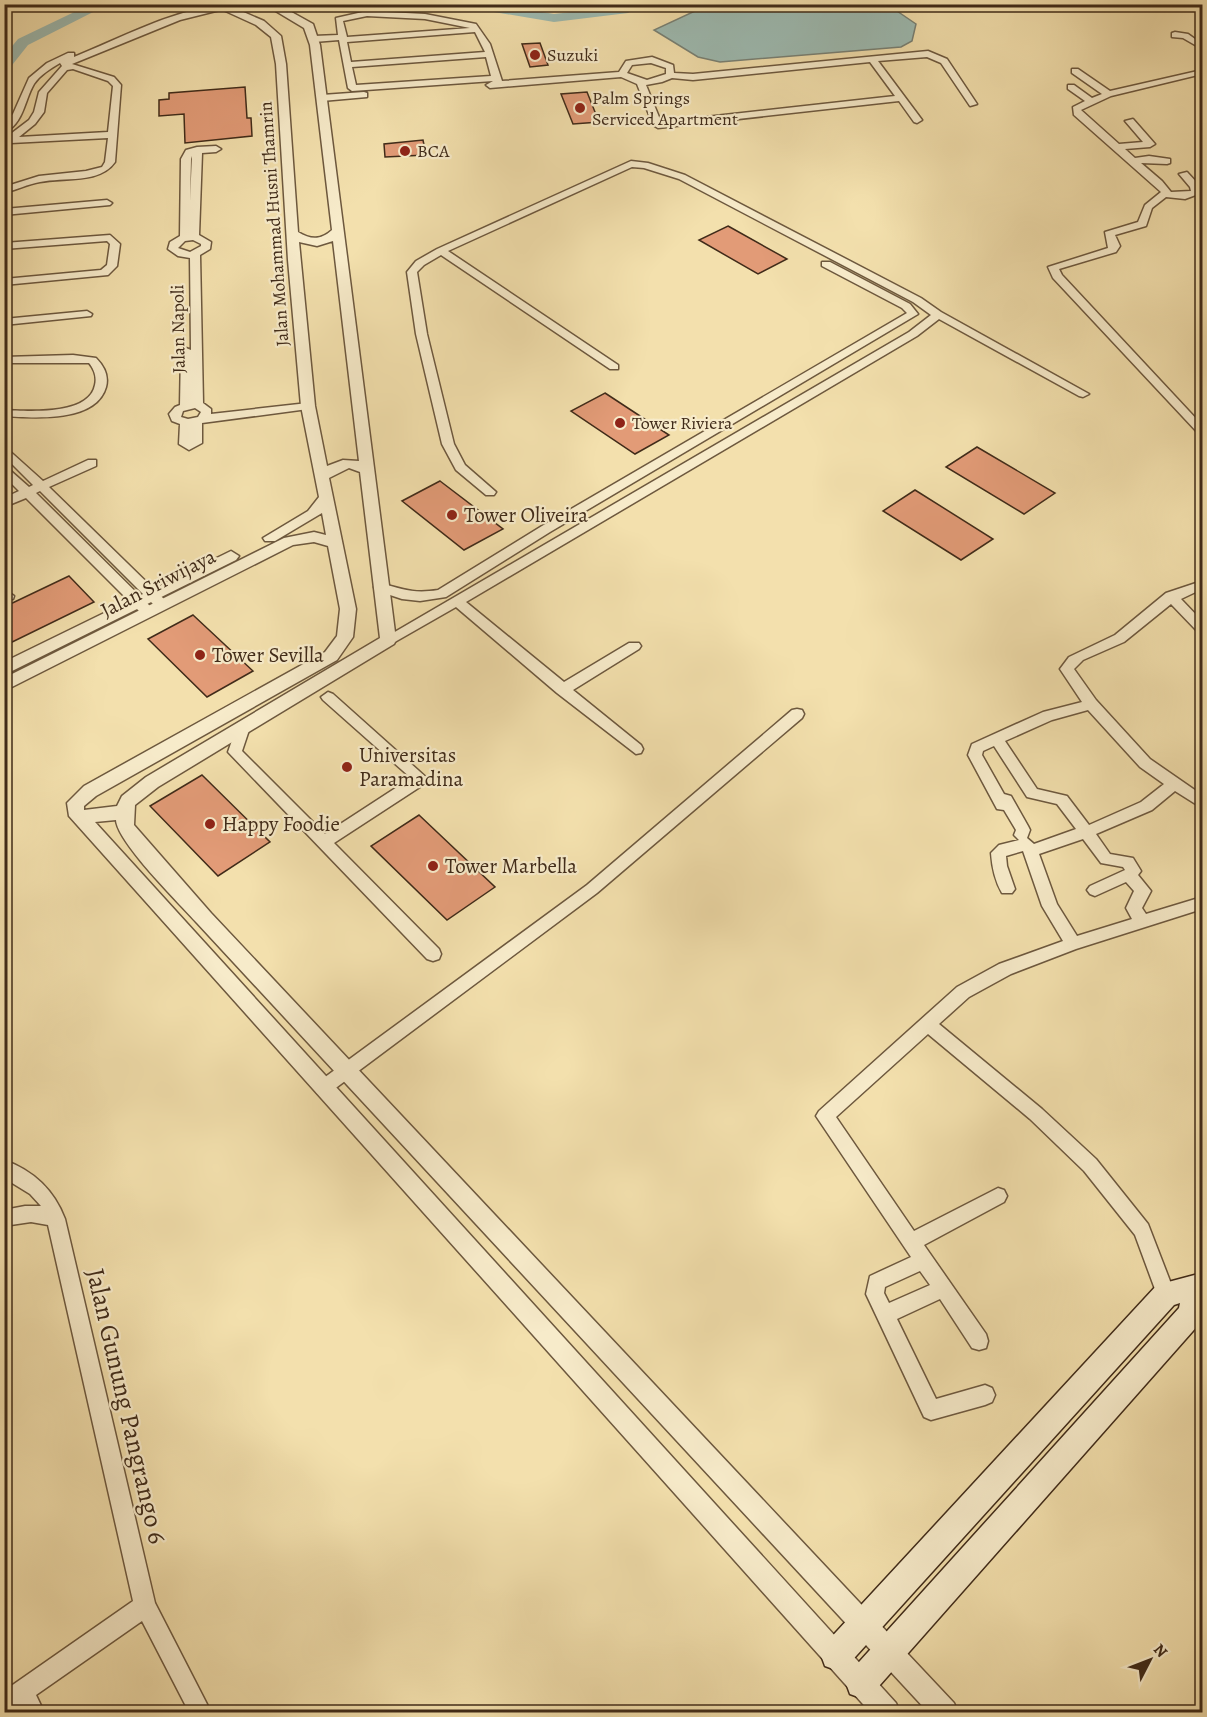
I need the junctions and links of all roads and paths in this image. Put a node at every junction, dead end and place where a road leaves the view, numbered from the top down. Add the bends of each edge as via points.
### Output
1 (268, 4) edge
2 (188, 6) edge
3 (218, 6) edge
4 (177, 18) junction
5 (479, 29) junction
6 (1175, 35) dead end
7 (343, 40) junction
8 (315, 42) junction
9 (1203, 47) edge
10 (488, 54) junction
11 (872, 59) junction
12 (348, 65) junction
13 (1075, 71) dead end
14 (1203, 72) edge
15 (624, 74) junction
16 (670, 75) junction
17 (497, 81) junction
18 (640, 81) junction
19 (1071, 87) dead end
20 (1108, 94) junction
21 (322, 98) junction
22 (901, 98) junction
23 (1091, 101) junction
24 (973, 104) dead end
25 (917, 120) dead end
26 (1130, 121) dead end
27 (4, 130) edge
28 (113, 135) junction
29 (7, 141) edge
30 (1115, 147) junction
31 (216, 149) dead end
32 (1132, 161) junction
33 (1167, 161) dead end
34 (654, 167) junction
35 (1184, 174) dead end
36 (16, 186) junction
37 (4, 190) edge
38 (1164, 194) junction
39 (107, 203) dead end
40 (10, 211) edge
41 (338, 230) junction
42 (293, 234) junction
43 (190, 237) junction
44 (4, 246) edge
45 (441, 251) junction
46 (191, 254) junction
47 (340, 255) junction
48 (294, 260) junction
49 (4, 282) edge
50 (87, 314) dead end
51 (937, 314) junction
52 (4, 322) edge
53 (4, 360) edge
54 (614, 367) dead end
55 (1083, 394) dead end
56 (308, 401) junction
57 (4, 413) edge
58 (18, 415) junction
59 (4, 424) edge
60 (1203, 431) edge
61 (706, 436) junction
62 (362, 443) junction
63 (721, 446) junction
64 (4, 449) edge
65 (316, 452) junction
66 (92, 463) dead end
67 (4, 469) edge
68 (368, 470) junction
69 (321, 478) junction
70 (41, 486) junction
71 (490, 492) dead end
72 (28, 493) junction
73 (326, 498) junction
74 (4, 503) edge
75 (336, 543) junction
76 (1203, 585) edge
77 (380, 587) junction
78 (1171, 596) junction
79 (145, 599) junction
80 (457, 602) junction
81 (1203, 628) edge
82 (388, 639) junction
83 (634, 646) dead end
84 (4, 669) edge
85 (4, 685) edge
86 (562, 690) junction
87 (328, 697) dead end
88 (1091, 704) junction
89 (797, 714) dead end
90 (243, 727) junction
91 (997, 740) junction
92 (636, 749) dead end
93 (1173, 784) junction
94 (1203, 802) edge
95 (124, 812) junction
96 (79, 817) junction
97 (1086, 830) junction
98 (1024, 840) junction
99 (323, 843) junction
100 (1129, 875) junction
101 (1006, 888) dead end
102 (1095, 890) dead end
103 (1203, 903) edge
104 (1143, 922) junction
105 (1073, 944) junction
106 (433, 954) dead end
107 (929, 1025) junction
108 (348, 1071) junction
109 (323, 1088) junction
110 (4, 1168) edge
111 (998, 1196) dead end
112 (4, 1218) edge
113 (56, 1219) junction
114 (910, 1243) junction
115 (922, 1261) junction
116 (1200, 1286) edge
117 (942, 1289) junction
118 (1166, 1293) junction
119 (886, 1314) junction
120 (979, 1341) dead end
121 (985, 1395) dead end
122 (146, 1606) junction
123 (864, 1623) junction
124 (889, 1651) junction
125 (836, 1655) junction
126 (861, 1683) junction
127 (23, 1691) junction
128 (4, 1704) edge
129 (33, 1713) edge
130 (200, 1713) edge
131 (887, 1713) edge
132 (945, 1713) edge

1 - 8 street via 309,26
2 - 4 street via 192,11
2 - 27 street via 46,67 26,92 19,114
3 - 4 street
3 - 42 street, Jalan Mohammad Husni Thamrin via 260,23 276,36
4 - 29 street via 54,69 36,92 25,119
5 - 7 street
5 - 7 street via 406,13 342,18 339,20
5 - 10 street
6 - 9 street via 1185,36
7 - 8 street
7 - 12 street
8 - 21 street
10 - 12 street
10 - 17 street
11 - 16 street via 693,77
11 - 22 street
11 - 24 street via 924,54 941,58
12 - 17 street via 355,89
13 - 20 street
14 - 20 street
15 - 16 street via 629,63 652,60 670,68
15 - 17 street
15 - 18 street
16 - 18 street via 661,80
17 - 21 street
18 - 22 street via 660,129
19 - 23 street
20 - 23 street
21 - 41 street
22 - 25 street
23 - 30 street via 1076,111
26 - 30 street via 1150,144
28 - 29 street
28 - 29 street via 117,85 111,79 70,66 56,75 43,92 39,112
28 - 36 street via 110,162 105,169 39,178
30 - 32 street
31 - 43 street, Jalan Napoli via 189,152 186,159
32 - 33 street
32 - 38 street via 1162,186
34 - 45 street via 638,163 623,166
34 - 51 street via 682,177
34 - 61 street via 675,184 914,313
35 - 38 street via 1196,193
36 - 37 street
36 - 40 street
38 - 60 street via 1149,207 1142,224 1109,234 1114,249 1056,264 1053,269
39 - 40 street
41 - 42 street via 318,242 300,240
41 - 47 street
42 - 48 street, Jalan Mohammad Husni Thamrin
43 - 46 street, Jalan Napoli via 204,240 206,245
43 - 46 street, Jalan Napoli via 175,243 173,248 177,253
44 - 49 street via 110,238 115,244 112,266 104,273
45 - 54 street
45 - 71 street via 420,263 412,275 433,386 452,455 466,473
46 - 56 street, Jalan Napoli via 196,413
47 - 48 street via 315,250
47 - 62 street
48 - 56 street, Jalan Mohammad Husni Thamrin
50 - 52 street
51 - 55 street
51 - 63 street via 913,334
53 - 58 street via 85,358 100,369 101,386 90,404
56 - 65 street, Jalan Mohammad Husni Thamrin
57 - 58 street
58 - 59 street
61 - 63 street
61 - 77 street via 441,594 402,596
62 - 65 street via 344,456 328,457
62 - 68 street
63 - 80 street
64 - 70 street
65 - 69 street, Jalan Mohammad Husni Thamrin
66 - 70 street
67 - 72 street
68 - 69 street via 344,463
68 - 77 street
69 - 73 street, Jalan Mohammad Husni Thamrin
70 - 72 street
70 - 79 street
72 - 74 street
72 - 79 street
73 - 75 street, Jalan Mohammad Husni Thamrin
73 - 79 street, Jalan Sriwijaya via 313,514 294,526
75 - 79 street, Jalan Sriwijaya via 314,537 289,541
75 - 96 street, Jalan Mohammad Husni Thamrin via 348,609 345,637 330,656 90,791 75,805
76 - 78 street
77 - 82 street
78 - 81 street
78 - 88 street via 1117,640 1069,665 1068,673
79 - 84 street, Jalan Sriwijaya
79 - 85 street, Jalan Sriwijaya
80 - 82 street
80 - 86 street
82 - 90 street
83 - 86 street
86 - 92 street
87 - 99 street via 421,778
88 - 91 street via 1048,716
88 - 93 street via 1145,763
89 - 108 street via 592,889
90 - 95 street via 152,782 128,801
90 - 99 street via 235,752
91 - 97 street via 1030,790 1060,799
91 - 98 street via 979,746 975,755 1001,802 1006,800 1023,830
93 - 94 street
93 - 97 street via 1165,795 1138,811
95 - 96 street
95 - 108 street via 125,826 135,842
96 - 109 street
97 - 98 street
97 - 100 street via 1106,859 1128,862 1133,871
98 - 101 street via 998,853
98 - 105 street via 1050,906
99 - 106 street
100 - 102 street
100 - 104 street via 1143,891 1134,908
103 - 104 street
104 - 105 street
105 - 107 street via 981,980
107 - 114 street via 825,1116
107 - 118 street via 1036,1114 1089,1165 1142,1230
108 - 109 street
108 - 123 street
109 - 125 street
110 - 113 street, Jalan Gunung Pangrango 6 via 38,1189 51,1202
111 - 114 street
112 - 113 street via 27,1212
113 - 122 street, Jalan Gunung Pangrango 6
114 - 115 street
115 - 117 street
115 - 119 street via 876,1282 874,1294
116 - 118 main road
116 - 124 main road via 1191,1314
117 - 119 street
117 - 120 street
118 - 123 main road
119 - 121 street via 932,1410
122 - 127 street
122 - 130 street, Jalan Gunung Pangrango 6
123 - 124 street
123 - 125 main road
124 - 126 main road
124 - 132 street
125 - 126 street
126 - 131 street
127 - 128 street
127 - 129 street

